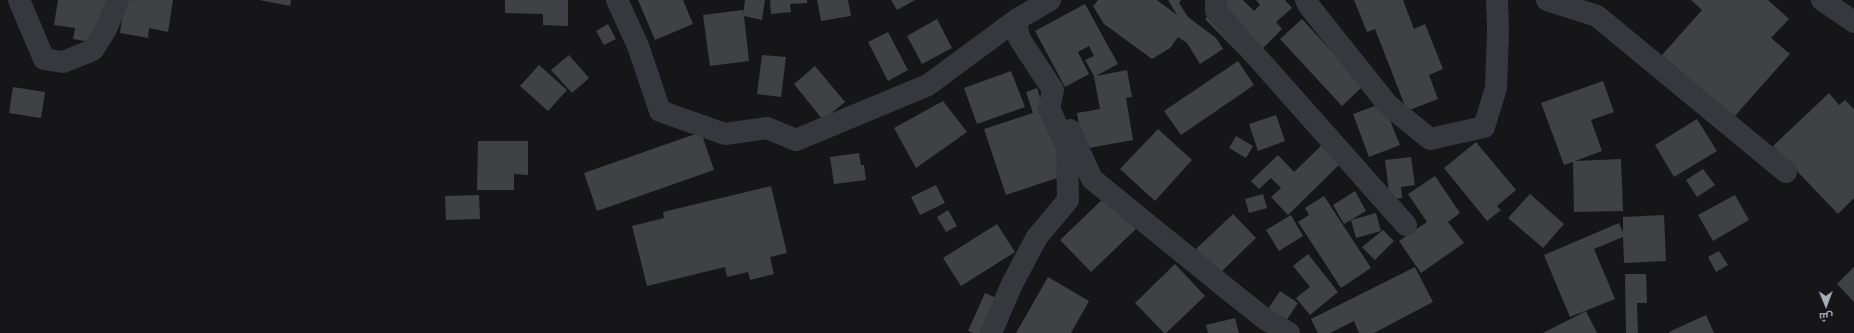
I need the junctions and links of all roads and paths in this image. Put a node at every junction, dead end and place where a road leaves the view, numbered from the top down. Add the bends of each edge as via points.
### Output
1 (19, 0) edge
2 (118, 0) edge
3 (617, 0) edge
4 (1050, 0) edge
5 (1216, 0) edge
6 (1306, 0) edge
7 (1497, 0) edge
8 (1547, 0) edge
9 (1822, 0) edge
10 (1016, 20) junction
11 (1854, 22) edge
12 (1053, 90) junction
13 (1786, 172) dead end
14 (1406, 225) dead end
15 (991, 333) edge
16 (1289, 333) edge

1 - 2 street via 44,59 63,62 93,50 106,29
3 - 10 street via 638,46 660,111 725,134 768,128 796,140 928,85
4 - 10 street
5 - 14 street via 1216,11
6 - 7 street via 1388,105 1430,139 1484,127 1496,88
8 - 13 street via 1597,16
9 - 11 street
10 - 12 street via 1019,38
12 - 15 street via 1049,108 1067,148 1068,200 1037,237 1012,284
12 - 16 street via 1092,179 1231,293

